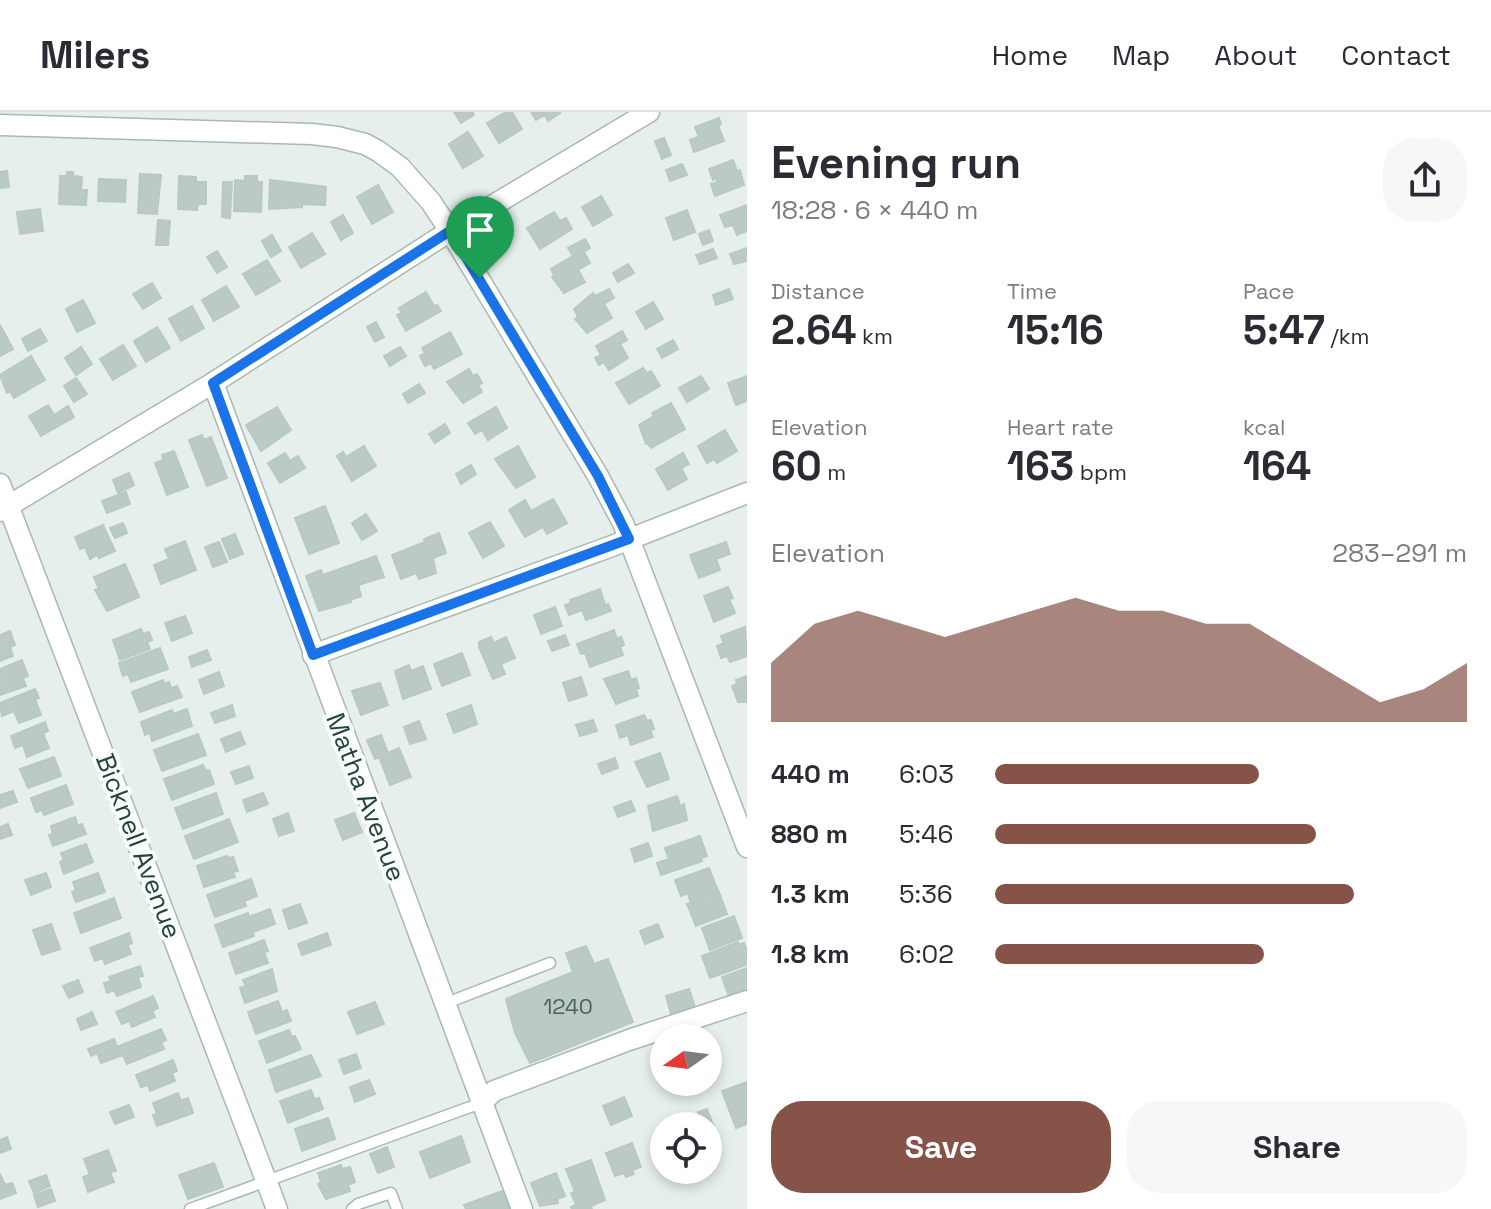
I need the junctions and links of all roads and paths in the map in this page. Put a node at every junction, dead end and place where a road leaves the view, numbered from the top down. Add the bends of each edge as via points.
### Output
1 (649, 112) edge
2 (0, 125) edge
3 (450, 231) junction
4 (213, 383) junction
5 (0, 484) edge
6 (747, 493) edge
7 (5, 508) edge
8 (629, 539) junction
9 (313, 655) junction
10 (747, 847) edge
11 (550, 963) dead end
12 (747, 1001) edge
13 (444, 1004) junction
14 (481, 1103) junction
15 (267, 1182) junction
16 (190, 1209) edge
17 (277, 1209) edge
18 (352, 1209) edge
19 (397, 1209) edge
20 (522, 1209) edge

1 - 3 street
2 - 3 street via 337,137 365,144 400,167
3 - 4 street
3 - 8 street via 598,476
4 - 7 street
4 - 9 street, Matha Avenue
5 - 7 street, Bicknell Avenue
6 - 8 street
7 - 15 street, Bicknell Avenue
8 - 9 street
8 - 10 street
9 - 13 street, Matha Avenue
11 - 13 lane
12 - 14 street via 494,1091
13 - 14 street, Matha Avenue
14 - 15 lane
14 - 20 street, Matha Avenue
15 - 16 lane
15 - 17 street, Bicknell Avenue
18 - 19 lane via 391,1193

